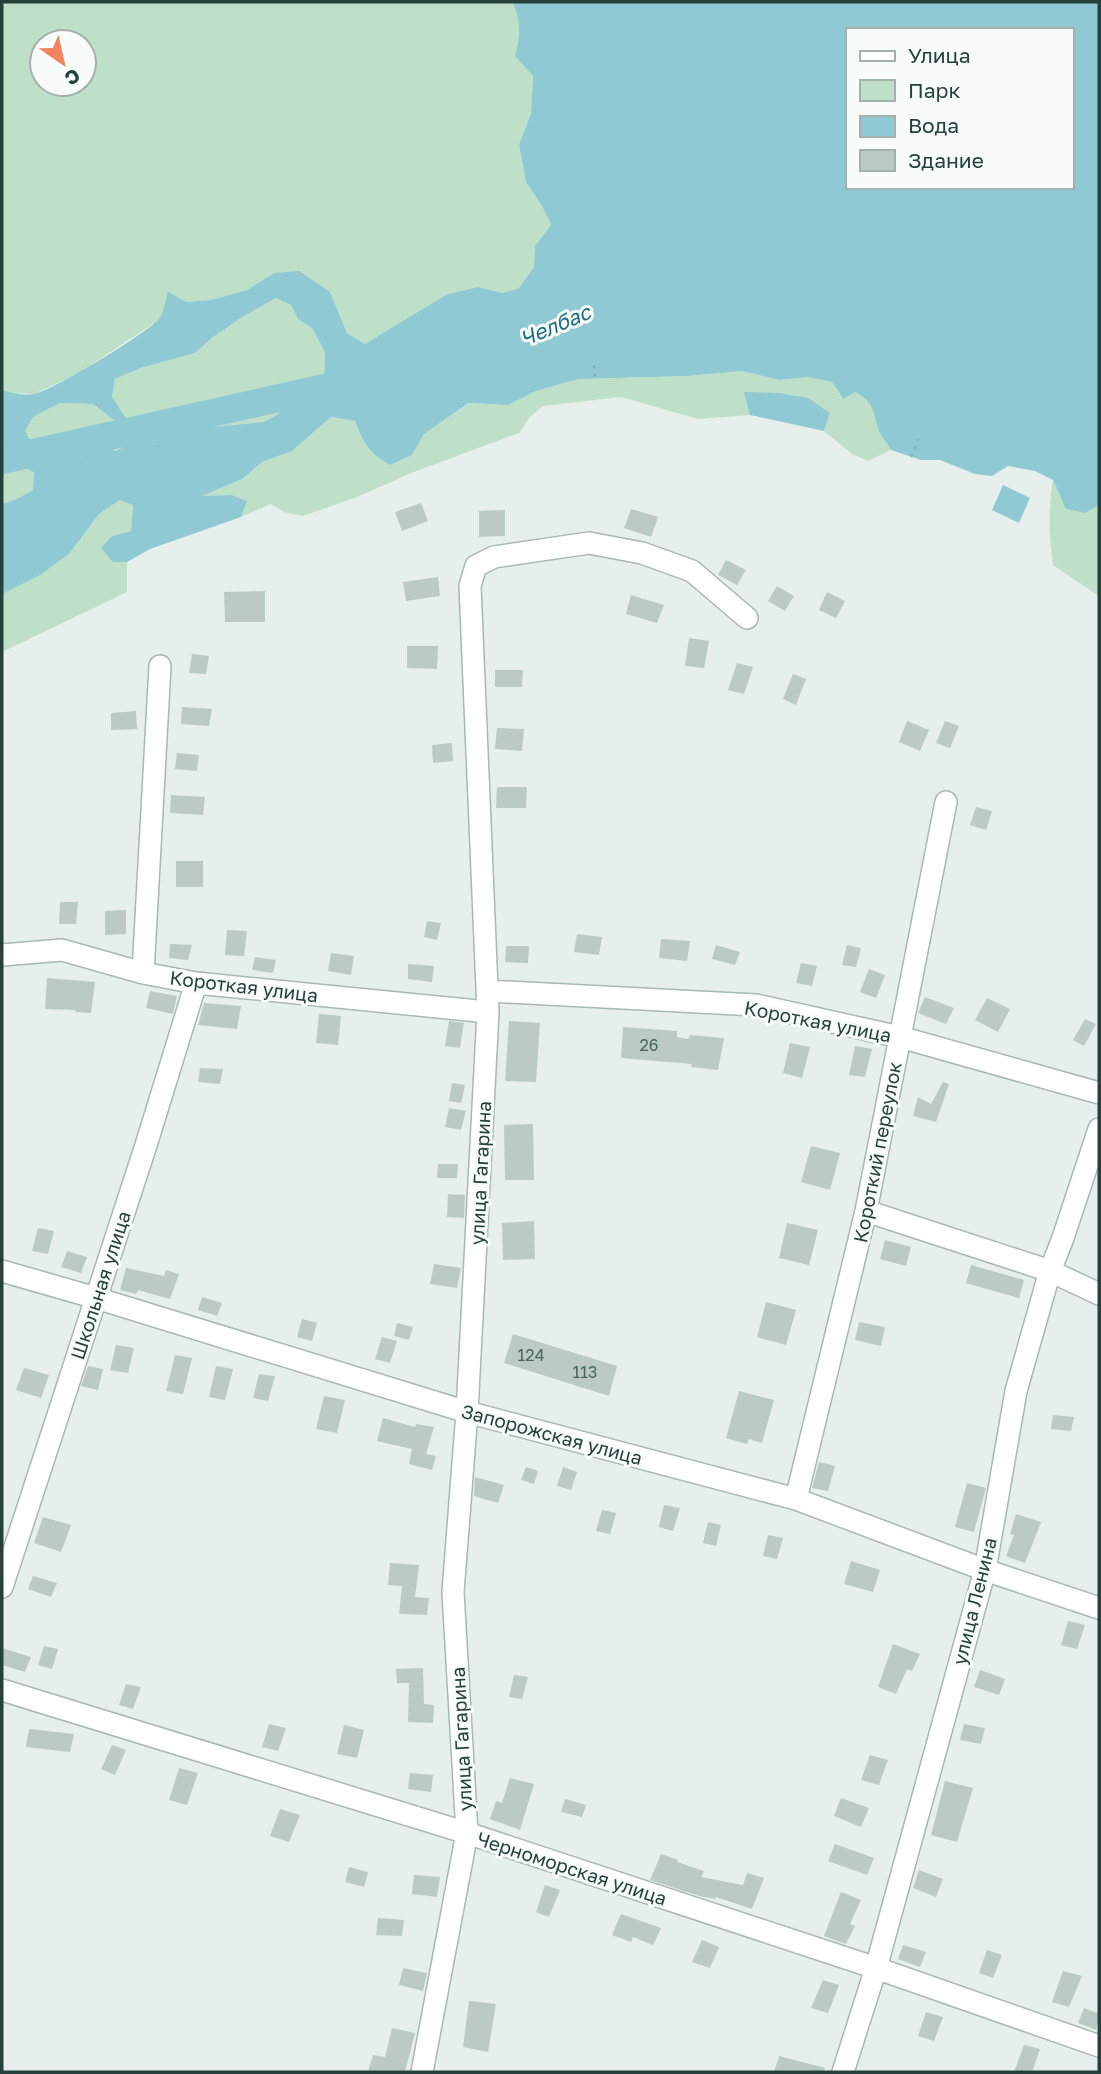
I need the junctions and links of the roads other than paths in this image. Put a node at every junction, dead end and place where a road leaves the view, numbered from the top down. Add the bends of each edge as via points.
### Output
1 (747, 618) dead end
2 (160, 666) dead end
3 (946, 802) dead end
4 (2, 955) edge
5 (143, 973) junction
6 (196, 983) junction
7 (488, 1001) junction
8 (900, 1037) junction
9 (1099, 1093) edge
10 (1099, 1129) edge
11 (866, 1210) junction
12 (2, 1271) edge
13 (1049, 1271) junction
14 (1099, 1294) edge
15 (96, 1298) junction
16 (467, 1412) junction
17 (796, 1499) junction
18 (985, 1570) junction
19 (2, 1587) edge
20 (1099, 1608) edge
21 (2, 1690) edge
22 (467, 1833) junction
23 (876, 1968) junction
24 (1099, 2046) edge
25 (422, 2072) edge
26 (843, 2072) edge

1 - 7 street, улица Гагарина via 692,571 642,553 589,543 494,557 476,566 470,586
2 - 5 street
3 - 8 street, Короткий переулок
4 - 5 street, Короткая улица via 62,950
5 - 6 street, Короткая улица
6 - 7 street, Короткая улица
6 - 15 street, Школьная улица
7 - 8 street, Короткая улица via 756,1005
7 - 16 street, улица Гагарина
8 - 9 street, Короткая улица
8 - 11 street, Короткий переулок
10 - 13 street, улица Ленина
11 - 13 street
11 - 17 street, Короткий переулок
12 - 15 street, Запорожская улица
13 - 14 street
13 - 18 street, улица Ленина via 1016,1391
15 - 16 street, Запорожская улица
15 - 19 street, Школьная улица
16 - 17 street, Запорожская улица
16 - 22 street, улица Гагарина via 453,1592
17 - 18 street, Запорожская улица
18 - 20 street, Запорожская улица
18 - 23 street, улица Ленина
21 - 22 street, Черноморская улица
22 - 23 street, Черноморская улица
22 - 25 street, улица Гагарина
23 - 24 street, Черноморская улица
23 - 26 street, улица Ленина

